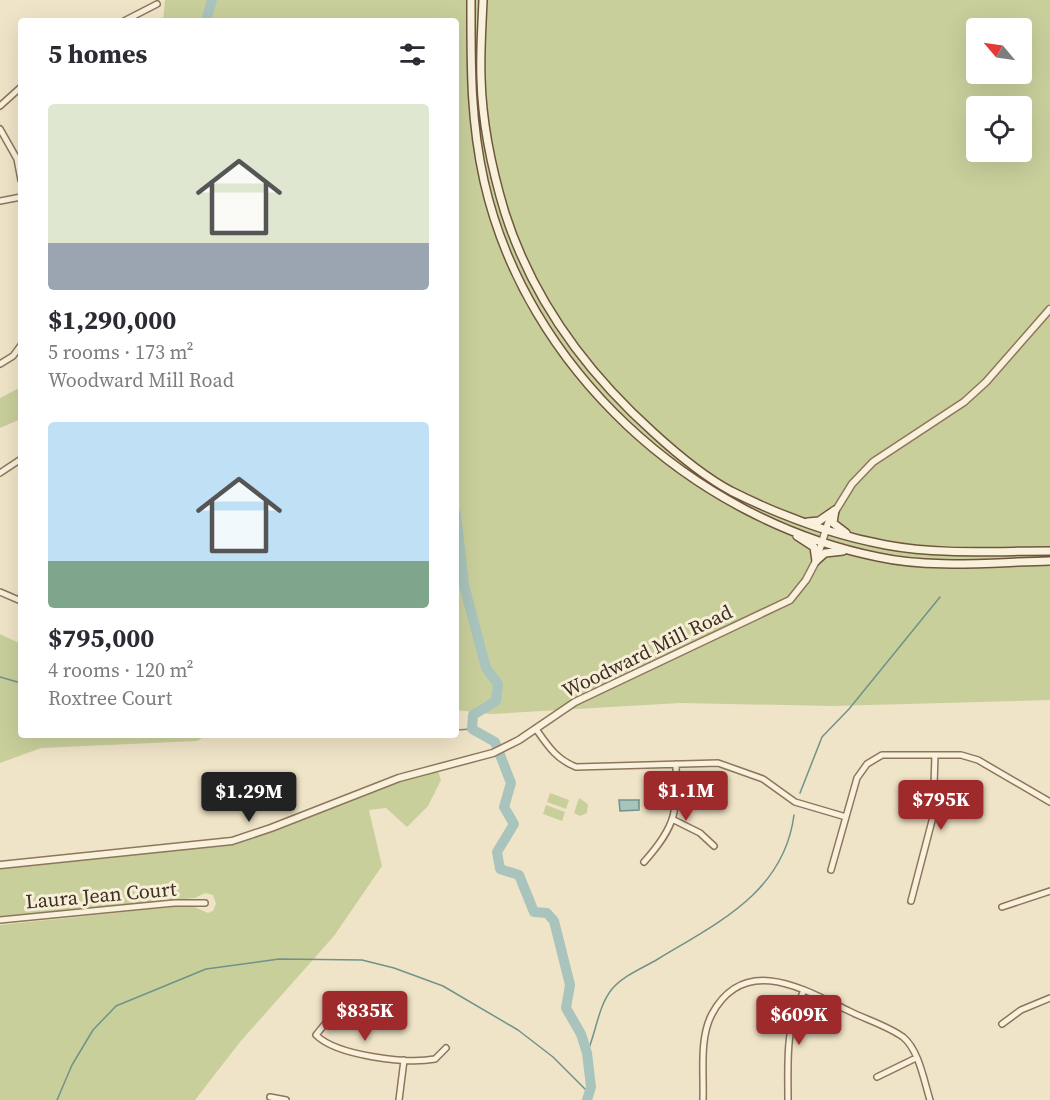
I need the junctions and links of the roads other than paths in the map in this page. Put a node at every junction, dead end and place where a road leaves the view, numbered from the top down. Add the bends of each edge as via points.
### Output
1 (471, 0) edge
2 (483, 0) edge
3 (157, 4) dead end
4 (130, 18) edge
5 (18, 90) edge
6 (0, 106) edge
7 (0, 129) edge
8 (18, 167) edge
9 (18, 198) edge
10 (0, 201) edge
11 (1050, 309) edge
12 (18, 349) edge
13 (0, 363) edge
14 (18, 461) edge
15 (0, 473) edge
16 (835, 510) junction
17 (769, 521) junction
18 (802, 521) junction
19 (825, 530) junction
20 (856, 538) junction
21 (822, 542) junction
22 (1050, 550) edge
23 (856, 551) junction
24 (816, 561) junction
25 (1050, 561) edge
26 (0, 592) edge
27 (18, 600) edge
28 (536, 729) junction
29 (935, 755) junction
30 (676, 764) junction
31 (1050, 802) edge
32 (846, 817) junction
33 (674, 820) junction
34 (714, 846) dead end
35 (644, 862) dead end
36 (0, 865) edge
37 (831, 870) dead end
38 (1050, 891) edge
39 (910, 901) dead end
40 (205, 903) dead end
41 (1002, 907) dead end
42 (0, 920) edge
43 (804, 990) junction
44 (1050, 998) edge
45 (369, 1003) dead end
46 (1002, 1024) dead end
47 (446, 1048) dead end
48 (916, 1058) junction
49 (404, 1060) junction
50 (877, 1077) dead end
51 (270, 1097) dead end
52 (286, 1100) edge
53 (399, 1100) edge
54 (703, 1100) edge
55 (788, 1100) edge
56 (930, 1100) edge

1 - 17 main road via 472,113 485,183 506,250 538,313 577,372 622,422 670,463 726,500
2 - 18 main road via 481,78 488,140 505,213 539,294 585,364 677,454 729,490
3 - 4 street
5 - 6 street
7 - 8 street
9 - 10 street
11 - 16 street, Woodward Mill Road via 986,382 964,402 873,462
12 - 13 street
14 - 15 street
16 - 18 main road via 819,521
16 - 19 street, Woodward Mill Road
16 - 20 main road via 834,525
17 - 21 main road
17 - 24 main road via 808,542 815,550
18 - 19 main road
19 - 20 main road
19 - 21 street, Woodward Mill Road
20 - 22 main road via 936,552
21 - 23 main road
21 - 24 street, Woodward Mill Road
23 - 24 main road via 836,551
23 - 25 main road via 878,558 930,563
24 - 28 street, Woodward Mill Road via 790,600 575,702
26 - 27 street
28 - 30 street via 553,753 576,767
28 - 36 street, Woodward Mill Road via 493,753 399,778 232,841
29 - 31 street via 961,755 978,760
29 - 32 street via 882,755 867,764 857,778
29 - 39 street via 933,818
30 - 32 street via 718,763 740,769 763,779 795,802
30 - 33 street
32 - 37 street
33 - 34 street via 700,833
33 - 35 street via 662,842
38 - 41 street
40 - 42 street, Laura Jean Court via 177,902
43 - 48 street via 904,1038
43 - 54 street via 767,979 746,984 727,995 712,1013 705,1031
43 - 55 street via 787,1039
44 - 46 street
45 - 49 street via 351,1003 334,1013 316,1035 324,1043 343,1050
47 - 49 street via 435,1059
48 - 50 street
48 - 56 street
49 - 53 street
51 - 52 street

